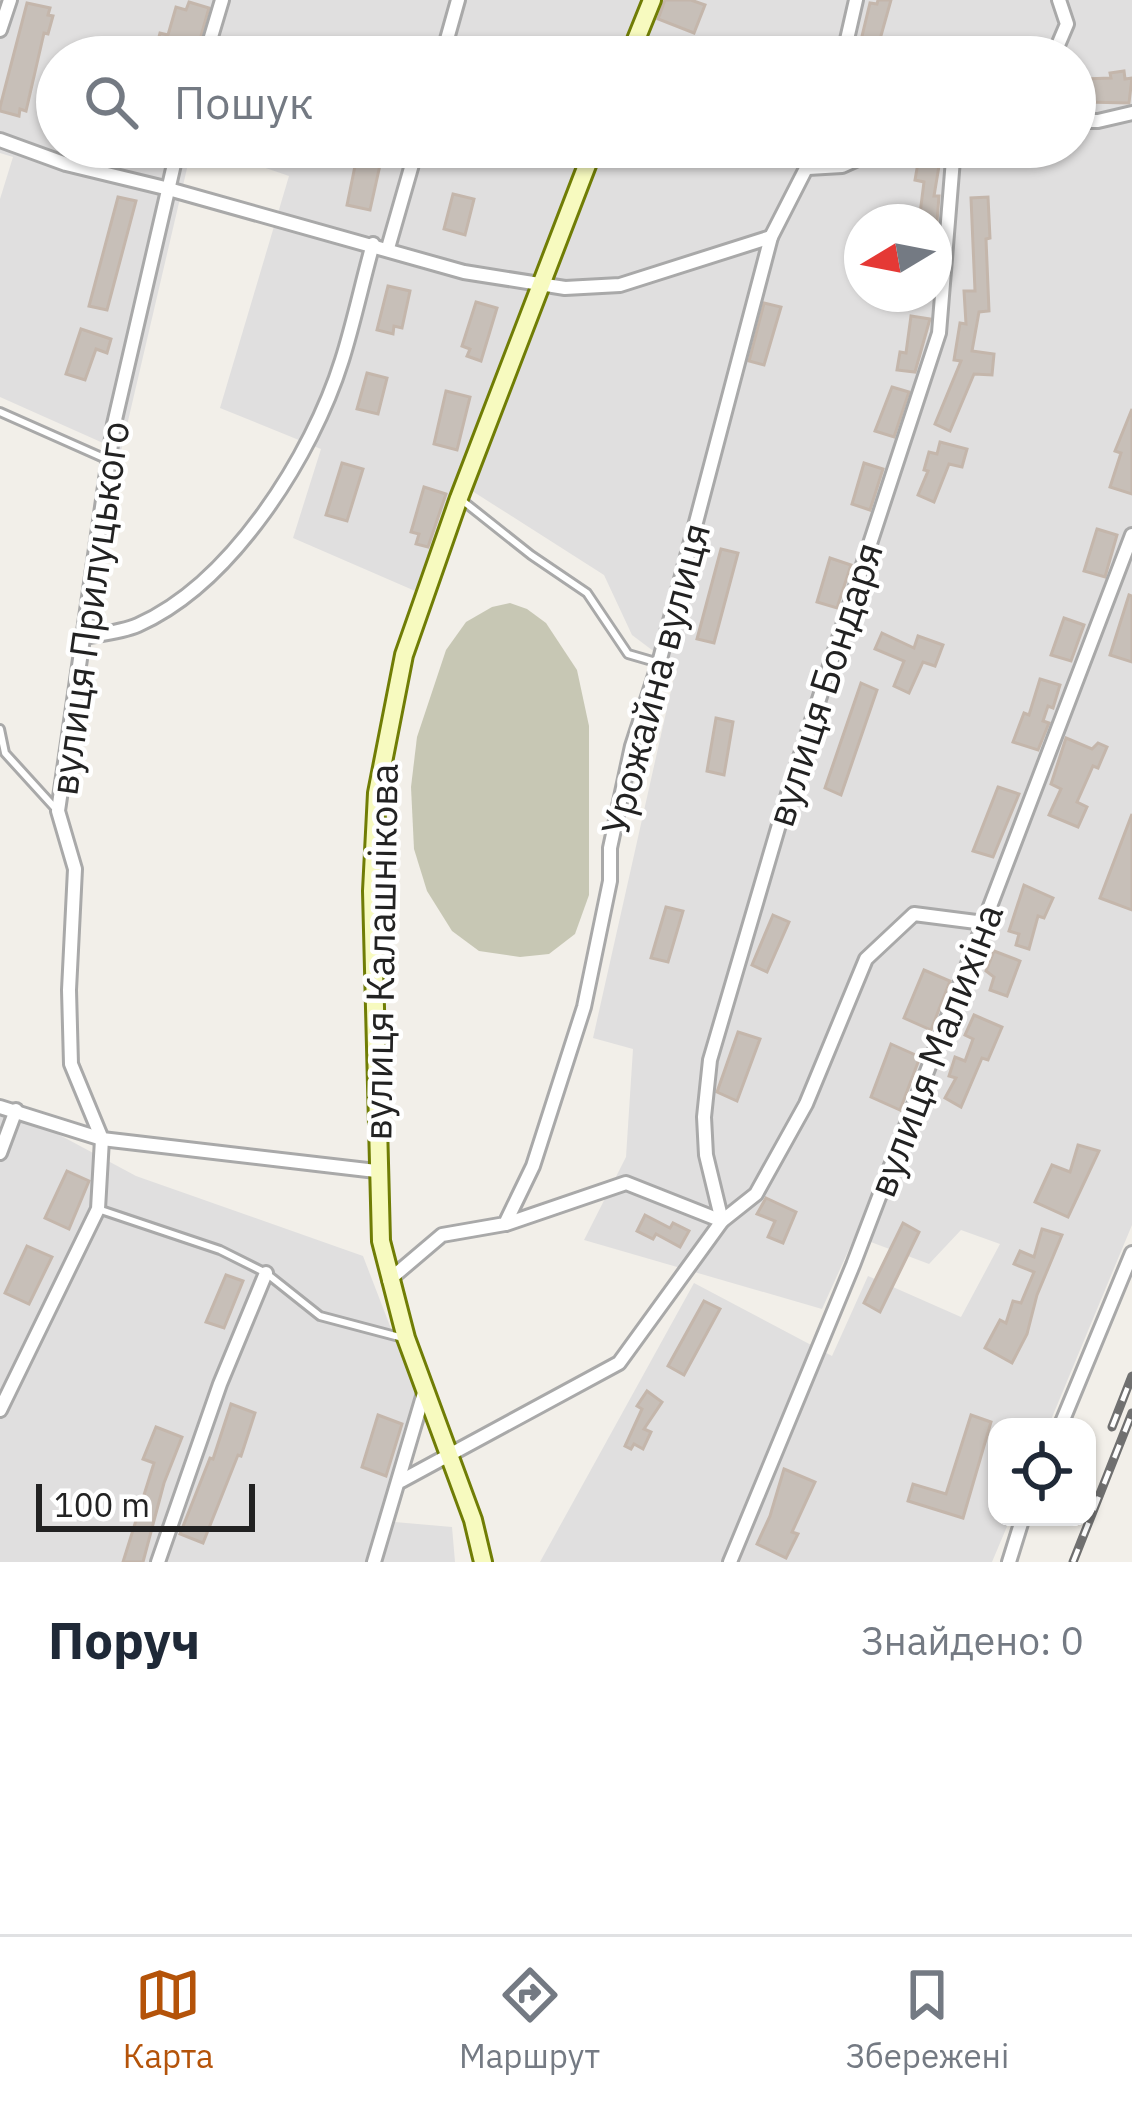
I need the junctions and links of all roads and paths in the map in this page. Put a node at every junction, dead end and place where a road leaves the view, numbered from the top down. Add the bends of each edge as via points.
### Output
1 (10, 0) edge
2 (222, 0) edge
3 (458, 0) edge
4 (652, 0) edge
5 (856, 0) edge
6 (1059, 0) edge
7 (0, 30) edge
8 (211, 36) edge
9 (448, 36) edge
10 (637, 36) edge
11 (848, 36) edge
12 (1062, 36) edge
13 (1132, 112) edge
14 (1096, 121) edge
15 (0, 140) edge
16 (36, 153) edge
17 (82, 168) edge
18 (171, 168) edge
19 (411, 168) edge
20 (586, 168) edge
21 (808, 168) edge
22 (952, 168) edge
23 (165, 188) junction
24 (771, 237) junction
25 (373, 244) junction
26 (388, 248) junction
27 (541, 283) junction
28 (0, 412) edge
29 (109, 460) junction
30 (459, 498) junction
31 (1132, 535) edge
32 (84, 637) junction
33 (659, 663) junction
34 (0, 729) edge
35 (58, 811) junction
36 (984, 923) junction
37 (0, 1107) edge
38 (16, 1110) junction
39 (101, 1139) junction
40 (0, 1153) edge
41 (376, 1171) junction
42 (98, 1209) junction
43 (722, 1221) junction
44 (505, 1224) junction
45 (1132, 1253) edge
46 (266, 1273) junction
47 (389, 1280) junction
48 (406, 1339) junction
49 (424, 1392) junction
50 (0, 1410) edge
51 (1064, 1418) edge
52 (448, 1455) junction
53 (401, 1481) junction
54 (1020, 1526) edge
55 (158, 1562) edge
56 (374, 1562) edge
57 (483, 1562) edge
58 (730, 1562) edge
59 (1010, 1562) edge

1 - 7 street
2 - 8 street
3 - 9 street
4 - 10 street
5 - 11 street
6 - 12 street
13 - 14 street
15 - 16 street
17 - 23 street
18 - 23 street, вулиця Прилуцького
19 - 26 street
20 - 27 street, вулиця Калашнікова
21 - 24 street, Урожайна вулиця
22 - 43 street, вулиця Бондаря via 939,333 710,1060 706,1155
23 - 25 street
23 - 29 street, вулиця Прилуцького
24 - 27 street via 620,285
24 - 33 street, Урожайна вулиця
25 - 26 street
25 - 32 street via 340,365 264,516 205,581 137,626
26 - 27 street via 464,272
27 - 30 street, вулиця Калашнікова
28 - 29 lane
29 - 32 street, вулиця Прилуцького
30 - 33 lane via 587,593 628,654
30 - 41 street, вулиця Калашнікова via 404,655 376,793
31 - 36 street, вулиця Малихіна
32 - 35 street, вулиця Прилуцького
33 - 44 street, Урожайна вулиця via 632,746 584,1007 533,1166
34 - 35 lane via 4,753
35 - 39 street, вулиця Прилуцького via 75,868 71,1064
36 - 43 street via 914,914 866,959 806,1104 756,1194
36 - 58 street, вулиця Малихіна
37 - 38 street
38 - 39 street
38 - 40 street
39 - 41 street
39 - 42 street
41 - 47 street, вулиця Калашнікова
42 - 46 lane
42 - 50 street
43 - 44 street via 626,1183
43 - 52 street via 619,1363
44 - 47 street via 442,1235
45 - 51 street
46 - 48 lane via 320,1316
46 - 55 street
47 - 48 street, вулиця Калашнікова
48 - 49 street, вулиця Калашнікова
49 - 52 street, вулиця Калашнікова
49 - 53 street
52 - 53 street
52 - 57 street, вулиця Калашнікова
53 - 56 street
54 - 59 street

